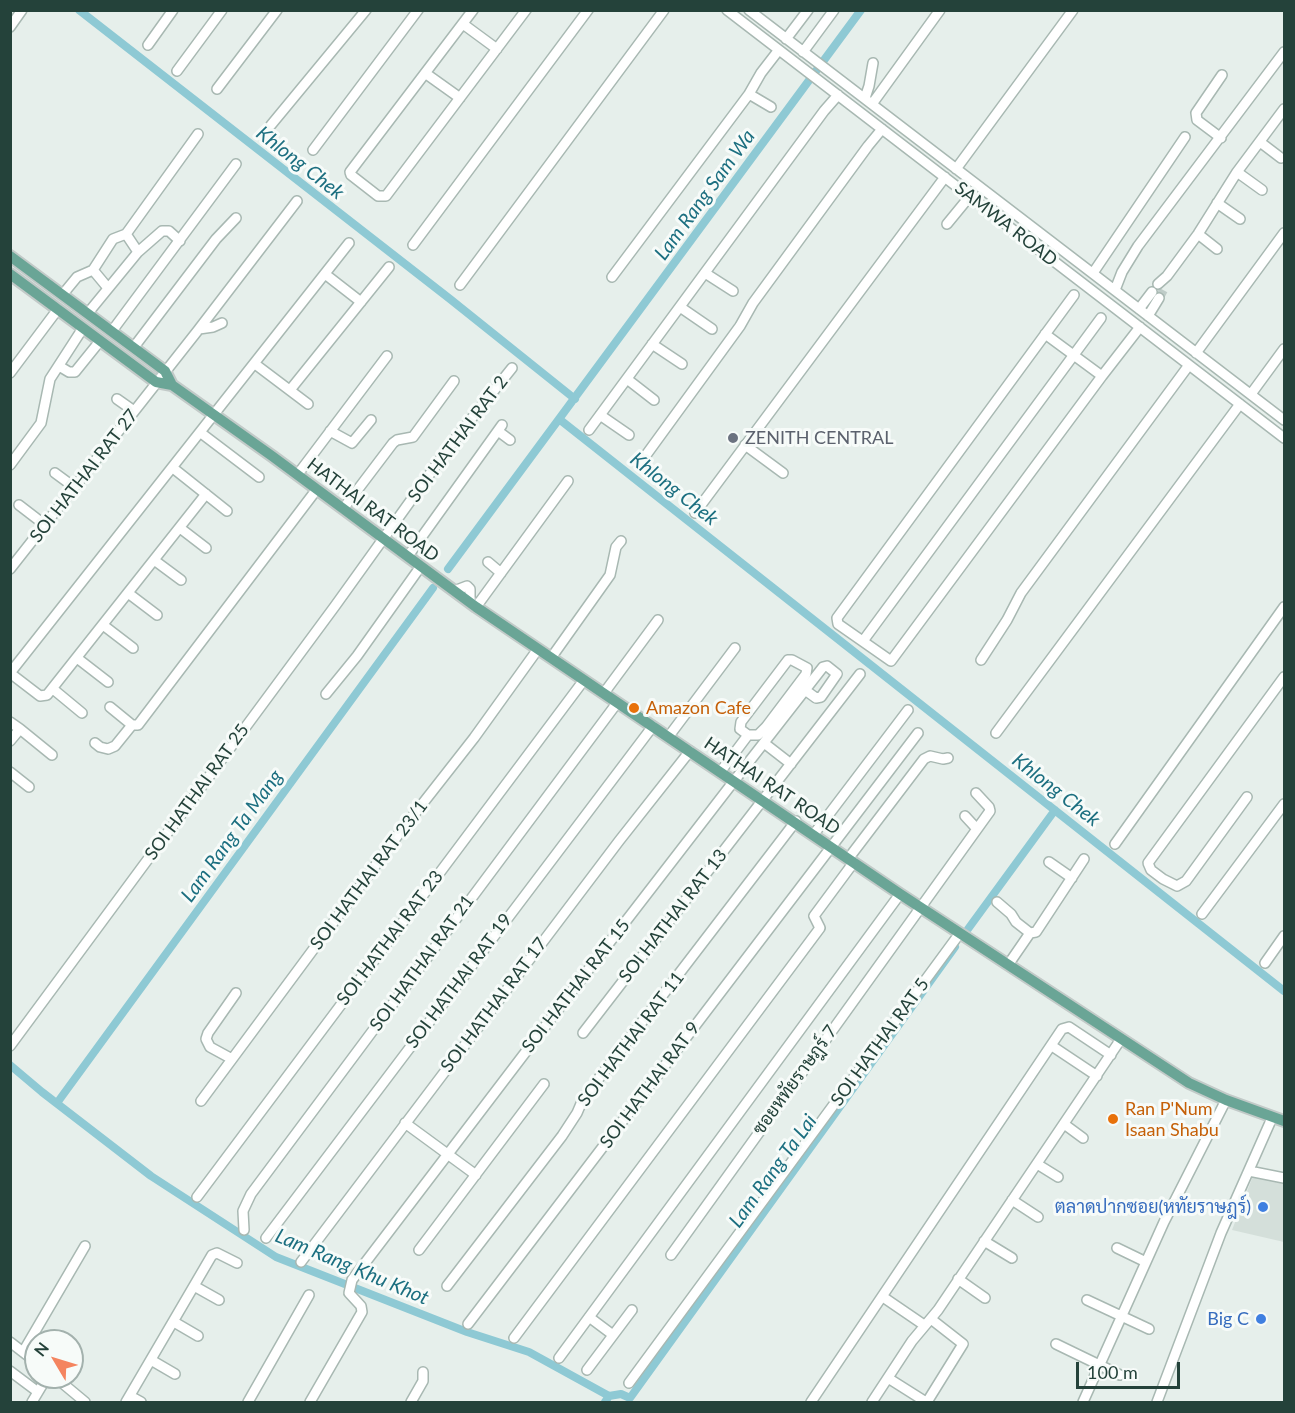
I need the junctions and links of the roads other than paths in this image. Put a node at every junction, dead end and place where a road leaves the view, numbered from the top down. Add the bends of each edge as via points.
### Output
1 (22, 10) edge
2 (174, 10) edge
3 (222, 10) edge
4 (276, 10) edge
5 (366, 10) edge
6 (418, 10) edge
7 (473, 10) edge
8 (526, 10) edge
9 (588, 10) edge
10 (664, 10) edge
11 (727, 10) edge
12 (749, 10) edge
13 (808, 10) edge
14 (834, 10) edge
15 (940, 10) edge
16 (1073, 10) edge
17 (463, 24) junction
18 (10, 27) edge
19 (786, 39) junction
20 (148, 45) dead end
21 (497, 50) junction
22 (778, 51) junction
23 (803, 52) junction
24 (1284, 52) edge
25 (873, 63) dead end
26 (177, 71) dead end
27 (425, 73) junction
28 (1222, 75) dead end
29 (218, 89) dead end
30 (749, 94) junction
31 (838, 95) junction
32 (460, 98) junction
33 (868, 101) junction
34 (771, 107) dead end
35 (1284, 111) edge
36 (271, 125) dead end
37 (882, 129) junction
38 (198, 134) dead end
39 (1185, 137) dead end
40 (1221, 138) junction
41 (1260, 142) junction
42 (313, 150) dead end
43 (1281, 158) dead end
44 (236, 164) dead end
45 (956, 169) junction
46 (1237, 172) junction
47 (945, 177) junction
48 (1262, 190) dead end
49 (970, 196) junction
50 (297, 201) dead end
51 (1217, 203) junction
52 (236, 218) dead end
53 (1240, 219) dead end
54 (947, 224) dead end
55 (1284, 233) edge
56 (126, 234) junction
57 (1198, 234) junction
58 (180, 242) junction
59 (349, 243) dead end
60 (413, 244) dead end
61 (1217, 249) dead end
62 (138, 252) junction
63 (10, 256) edge
64 (389, 267) dead end
65 (93, 270) junction
66 (705, 273) junction
67 (1093, 273) junction
68 (10, 274) edge
69 (325, 274) junction
70 (612, 277) dead end
71 (460, 285) dead end
72 (108, 288) junction
73 (1115, 290) junction
74 (733, 291) dead end
75 (1156, 293) junction
76 (63, 294) junction
77 (1074, 295) dead end
78 (361, 302) junction
79 (680, 307) junction
80 (58, 309) junction
81 (1139, 309) junction
82 (88, 313) junction
83 (1148, 316) junction
84 (1101, 318) dead end
85 (222, 323) dead end
86 (1140, 327) junction
87 (83, 328) junction
88 (199, 329) junction
89 (712, 329) dead end
90 (112, 331) junction
91 (1045, 334) junction
92 (100, 341) junction
93 (652, 344) junction
94 (134, 347) junction
95 (1284, 349) edge
96 (1196, 352) junction
97 (1073, 355) junction
98 (387, 356) dead end
99 (255, 364) junction
100 (682, 364) dead end
101 (1189, 365) junction
102 (59, 366) junction
103 (512, 368) dead end
104 (165, 371) junction
105 (10, 373) edge
106 (1102, 376) junction
107 (1227, 376) junction
108 (627, 379) junction
109 (454, 381) dead end
110 (156, 382) junction
111 (172, 385) junction
112 (1218, 387) junction
113 (290, 390) junction
114 (493, 391) junction
115 (1251, 394) junction
116 (502, 397) dead end
117 (117, 399) dead end
118 (654, 400) dead end
119 (308, 404) dead end
120 (1240, 404) junction
121 (134, 411) junction
122 (215, 415) junction
123 (600, 415) junction
124 (371, 420) dead end
125 (1284, 420) edge
126 (589, 430) dead end
127 (330, 431) junction
128 (201, 433) junction
129 (629, 435) dead end
130 (1284, 438) edge
131 (510, 440) dead end
132 (745, 445) junction
133 (641, 462) dead end
134 (10, 465) edge
135 (173, 468) junction
136 (56, 472) dead end
137 (783, 473) dead end
138 (298, 474) junction
139 (260, 477) dead end
140 (568, 481) dead end
141 (74, 487) junction
142 (317, 489) junction
143 (206, 494) junction
144 (19, 505) dead end
145 (343, 509) junction
146 (227, 511) dead end
147 (695, 513) dead end
148 (45, 525) junction
149 (180, 528) junction
150 (383, 538) junction
151 (621, 541) dead end
152 (206, 548) dead end
153 (408, 556) junction
154 (154, 560) junction
155 (488, 562) dead end
156 (421, 566) junction
157 (10, 569) edge
158 (501, 573) junction
159 (181, 580) dead end
160 (128, 593) junction
161 (473, 605) junction
162 (1284, 607) edge
163 (157, 615) dead end
164 (658, 620) dead end
165 (103, 625) junction
166 (862, 641) junction
167 (133, 648) dead end
168 (735, 648) dead end
169 (538, 649) junction
170 (77, 658) junction
171 (551, 658) junction
172 (981, 660) dead end
173 (860, 674) dead end
174 (1284, 677) edge
175 (584, 680) junction
176 (108, 682) dead end
177 (53, 689) junction
178 (805, 690) dead end
179 (604, 693) junction
180 (326, 694) dead end
181 (617, 703) junction
182 (110, 707) dead end
183 (908, 710) dead end
184 (82, 713) dead end
185 (10, 722) edge
186 (132, 725) junction
187 (653, 726) junction
188 (20, 729) junction
189 (918, 733) dead end
190 (996, 733) dead end
191 (748, 735) junction
192 (669, 736) junction
193 (10, 741) edge
194 (95, 743) dead end
195 (764, 743) junction
196 (690, 751) junction
197 (52, 755) dead end
198 (948, 758) dead end
199 (791, 764) junction
200 (721, 771) junction
201 (10, 772) edge
202 (734, 781) junction
203 (29, 787) dead end
204 (976, 793) dead end
205 (1247, 797) dead end
206 (763, 800) junction
207 (1284, 804) edge
208 (965, 816) dead end
209 (796, 822) junction
210 (978, 829) junction
211 (814, 834) junction
212 (1115, 844) dead end
213 (832, 847) junction
214 (1084, 859) dead end
215 (851, 860) junction
216 (1049, 862) dead end
217 (1072, 878) junction
218 (900, 894) junction
219 (997, 902) dead end
220 (921, 907) junction
221 (1202, 914) dead end
222 (960, 933) junction
223 (1030, 933) junction
224 (1284, 936) edge
225 (1265, 963) dead end
226 (1008, 965) junction
227 (236, 993) dead end
228 (583, 1033) dead end
229 (1121, 1039) junction
230 (10, 1046) edge
231 (1052, 1046) junction
232 (1111, 1055) junction
233 (232, 1059) junction
234 (1097, 1076) junction
235 (544, 1084) dead end
236 (1226, 1100) junction
237 (201, 1101) dead end
238 (1272, 1118) junction
239 (1284, 1121) edge
240 (405, 1123) junction
241 (1064, 1124) junction
242 (1083, 1138) dead end
243 (448, 1153) junction
244 (1037, 1164) junction
245 (1249, 1171) junction
246 (476, 1175) junction
247 (1058, 1177) dead end
248 (1284, 1178) edge
249 (197, 1197) dead end
250 (1012, 1200) junction
251 (1038, 1217) dead end
252 (244, 1230) dead end
253 (266, 1238) dead end
254 (984, 1240) junction
255 (85, 1246) dead end
256 (1117, 1248) dead end
257 (419, 1250) dead end
258 (671, 1255) dead end
259 (1012, 1258) dead end
260 (301, 1262) dead end
261 (1146, 1262) junction
262 (237, 1263) dead end
263 (958, 1279) junction
264 (194, 1286) junction
265 (447, 1286) dead end
266 (309, 1295) dead end
267 (883, 1297) junction
268 (985, 1298) dead end
269 (219, 1300) dead end
270 (1087, 1300) dead end
271 (632, 1310) dead end
272 (590, 1317) junction
273 (1121, 1317) junction
274 (174, 1322) junction
275 (927, 1322) junction
276 (468, 1324) dead end
277 (1149, 1329) dead end
278 (613, 1335) junction
279 (198, 1336) dead end
280 (514, 1338) dead end
281 (10, 1342) edge
282 (1056, 1344) dead end
283 (23, 1352) joint
284 (559, 1358) dead end
285 (151, 1360) junction
286 (1100, 1365) junction
287 (587, 1370) dead end
288 (10, 1371) edge
289 (423, 1372) dead end
290 (175, 1374) dead end
291 (1120, 1375) dead end
292 (888, 1378) junction
293 (628, 1383) dead end
294 (40, 1389) edge
295 (69, 1389) edge
296 (38, 1392) junction
297 (128, 1399) edge
298 (32, 1402) edge
299 (85, 1402) edge
300 (141, 1402) edge
301 (248, 1402) edge
302 (310, 1402) edge
303 (411, 1402) edge
304 (811, 1402) edge
305 (872, 1402) edge
306 (926, 1402) edge
307 (1083, 1402) edge
308 (1157, 1402) edge

1 - 18 street
2 - 20 street
3 - 26 street
4 - 29 street
5 - 36 street
6 - 42 street
7 - 17 street
8 - 21 street
9 - 60 street
10 - 71 street
11 - 22 street, SAMWA ROAD
12 - 19 street, SAMWA ROAD
13 - 19 street
14 - 23 street
15 - 33 street
16 - 45 street
17 - 21 street
17 - 27 street
19 - 23 street, SAMWA ROAD
21 - 32 street
22 - 30 street
22 - 31 street, SAMWA ROAD
23 - 33 street, SAMWA ROAD
24 - 40 street
25 - 33 street
27 - 32 street
27 - 32 street via 350,172 378,196 387,196
28 - 40 street via 1196,113 1197,120
30 - 34 street
30 - 70 street
31 - 37 street, SAMWA ROAD
31 - 66 street
33 - 45 street, SAMWA ROAD
35 - 41 street
37 - 47 street, SAMWA ROAD
37 - 133 street
38 - 56 street
39 - 67 street
40 - 73 street via 1138,246
41 - 43 street
41 - 46 street
44 - 58 street
45 - 67 street, SAMWA ROAD
46 - 48 street
46 - 51 street
47 - 49 street, SAMWA ROAD
47 - 132 street
49 - 54 street
49 - 86 street, SAMWA ROAD
50 - 88 street, SOI HATHAI RAT 27
51 - 53 street
51 - 57 street
52 - 94 street
55 - 96 street
56 - 62 street
56 - 65 street via 113,239
57 - 61 street
57 - 75 street
58 - 62 street via 169,231 162,231
58 - 90 street
59 - 69 street
62 - 72 street
63 - 76 main road, HATHAI RAT ROAD
64 - 78 street
65 - 72 street
65 - 76 street via 77,277
66 - 74 street
66 - 79 street
67 - 73 street, SAMWA ROAD
68 - 80 main road, HATHAI RAT ROAD
69 - 78 street
69 - 99 street
72 - 82 street
73 - 81 street, SAMWA ROAD
75 - 81 street
75 - 83 street
76 - 82 main road, HATHAI RAT ROAD
77 - 91 street
78 - 113 street
79 - 89 street
79 - 93 street
80 - 87 main road, HATHAI RAT ROAD
80 - 105 street
81 - 83 street, SAMWA ROAD
82 - 90 main road, HATHAI RAT ROAD
83 - 96 street, SAMWA ROAD
84 - 97 street
85 - 88 street
86 - 101 street, SAMWA ROAD
86 - 106 street
87 - 92 main road, HATHAI RAT ROAD
87 - 102 street
88 - 104 street, SOI HATHAI RAT 27
90 - 94 main road, HATHAI RAT ROAD
91 - 97 street
91 - 166 street via 837,618 838,624
92 - 102 street via 75,372
92 - 110 main road, HATHAI RAT ROAD
93 - 100 street
93 - 108 street
94 - 104 main road, HATHAI RAT ROAD
95 - 115 street
96 - 107 street, SAMWA ROAD
97 - 106 street
97 - 166 street
98 - 127 street
99 - 113 street
99 - 122 street
101 - 112 street, SAMWA ROAD
101 - 172 street via 1027,584
102 - 134 street via 50,379 41,423
103 - 114 street, SOI HATHAI RAT 2
104 - 110 street, SOI HATHAI RAT 27
104 - 111 main road, HATHAI RAT ROAD
106 - 166 street via 894,660
107 - 112 street
107 - 115 street, SAMWA ROAD
108 - 118 street
108 - 123 street
109 - 145 street via 413,437 393,443
110 - 111 main road, HATHAI RAT ROAD
110 - 121 street, SOI HATHAI RAT 27
111 - 122 main road, HATHAI RAT ROAD
112 - 120 street, SAMWA ROAD
113 - 119 street
114 - 116 street
114 - 150 street, SOI HATHAI RAT 2
115 - 125 street, SAMWA ROAD
117 - 121 street
120 - 130 street, SAMWA ROAD
120 - 190 street
121 - 141 street, SOI HATHAI RAT 27
122 - 128 street
122 - 138 main road, HATHAI RAT ROAD
123 - 126 street
123 - 129 street
124 - 127 street via 352,443
127 - 138 street
128 - 135 street
128 - 139 street
131 - 153 street via 500,428
132 - 137 street
132 - 147 street
135 - 143 street
135 - 177 street via 10,674 40,696
136 - 141 street
138 - 142 main road, HATHAI RAT ROAD
140 - 158 street
141 - 148 street, SOI HATHAI RAT 27
142 - 145 main road, HATHAI RAT ROAD
142 - 186 street via 138,725
143 - 146 street
143 - 149 street
144 - 148 street
145 - 150 main road, HATHAI RAT ROAD
148 - 157 street, SOI HATHAI RAT 27
149 - 152 street
149 - 154 street
150 - 153 main road, HATHAI RAT ROAD
150 - 230 street, SOI HATHAI RAT 25
151 - 171 street via 616,546 610,575
153 - 156 main road, HATHAI RAT ROAD
154 - 159 street
154 - 160 street
155 - 158 street
156 - 161 main road, HATHAI RAT ROAD
156 - 180 street
158 - 161 street
160 - 163 street
160 - 165 street
161 - 169 main road, HATHAI RAT ROAD
162 - 212 street
164 - 179 street
165 - 167 street
165 - 170 street
168 - 192 street
169 - 171 main road, HATHAI RAT ROAD
169 - 233 street, SOI HATHAI RAT 23/1
170 - 176 street
170 - 177 street
171 - 175 main road, HATHAI RAT ROAD
173 - 199 street, SOI HATHAI RAT 13
174 - 205 street via 1148,863 1151,870 1177,886 1186,881
175 - 179 main road, HATHAI RAT ROAD
175 - 249 street, SOI HATHAI RAT 23
177 - 184 street
178 - 195 street, SOI HATHAI RAT 15
179 - 181 main road, HATHAI RAT ROAD
181 - 187 main road, HATHAI RAT ROAD
181 - 252 street, SOI HATHAI RAT 21 via 250,1194 243,1211
182 - 186 street
183 - 211 street
185 - 188 street
186 - 194 street via 115,746 108,749
187 - 192 main road, HATHAI RAT ROAD
187 - 253 street, SOI HATHAI RAT 19
188 - 193 street
188 - 197 street
189 - 213 street, SOI HATHAI RAT 9
191 - 191 street via 758,735 766,727 807,668 788,660 741,723 740,729
191 - 200 street
192 - 196 main road, HATHAI RAT ROAD
195 - 199 street
195 - 202 street, SOI HATHAI RAT 15
196 - 200 main road, HATHAI RAT ROAD
196 - 240 street, SOI HATHAI RAT 17
198 - 215 street via 924,759
199 - 206 street, SOI HATHAI RAT 13
200 - 202 main road, HATHAI RAT ROAD
201 - 203 street
202 - 206 main road, HATHAI RAT ROAD
202 - 243 street, SOI HATHAI RAT 15
204 - 210 street, ซอยหทัยราษฎร์ 7 via 990,809
206 - 209 main road, HATHAI RAT ROAD
206 - 228 street, SOI HATHAI RAT 13
207 - 221 street
208 - 210 street
209 - 211 main road, HATHAI RAT ROAD
209 - 265 street, SOI HATHAI RAT 11 via 583,1099 562,1136
210 - 220 street, ซอยหทัยราษฎร์ 7
211 - 213 main road, HATHAI RAT ROAD
213 - 215 main road, HATHAI RAT ROAD
213 - 276 street, SOI HATHAI RAT 9
214 - 217 street
215 - 218 main road, HATHAI RAT ROAD
215 - 280 street via 814,916 820,928
216 - 217 street
217 - 223 street via 1036,932
218 - 220 main road, HATHAI RAT ROAD
218 - 272 street
219 - 223 street
220 - 222 main road, HATHAI RAT ROAD
220 - 258 street, ซอยหทัยราษฎร์ 7
222 - 226 main road, HATHAI RAT ROAD
222 - 293 street, SOI HATHAI RAT 5
223 - 226 street
224 - 225 street
226 - 229 main road, HATHAI RAT ROAD
227 - 233 street via 206,1039 210,1047
229 - 232 street
229 - 236 main road, HATHAI RAT ROAD via 1189,1083
231 - 232 street via 1062,1029 1069,1027
231 - 234 street
231 - 267 street
232 - 234 street
233 - 237 street, SOI HATHAI RAT 23/1
234 - 241 street
235 - 246 street
236 - 238 main road, HATHAI RAT ROAD
236 - 261 street
238 - 239 main road, HATHAI RAT ROAD
238 - 245 street
240 - 243 street
240 - 260 street, SOI HATHAI RAT 17
241 - 242 street
241 - 244 street
243 - 246 street
243 - 302 street, SOI HATHAI RAT 15 via 350,1288 362,1312
244 - 247 street
244 - 250 street
245 - 248 street
245 - 308 street via 1221,1233
246 - 257 street
250 - 251 street
250 - 254 street
254 - 259 street
254 - 263 street
255 - 283 street
256 - 261 street
261 - 273 street
262 - 264 street via 215,1252
263 - 268 street
263 - 275 street
264 - 269 street
264 - 274 street
266 - 301 street
267 - 275 street
267 - 304 street
270 - 273 street
271 - 278 street
272 - 278 street
272 - 284 street
273 - 277 street
273 - 286 street
274 - 279 street
274 - 285 street
275 - 292 street
275 - 306 street via 963,1344
278 - 287 street
281 - 283 street
282 - 286 street
285 - 290 street
285 - 297 street
286 - 291 street
286 - 307 street
288 - 296 street
289 - 303 street via 423,1381
292 - 305 street
292 - 306 street
294 - 296 street
295 - 299 street
296 - 298 street
297 - 300 street

